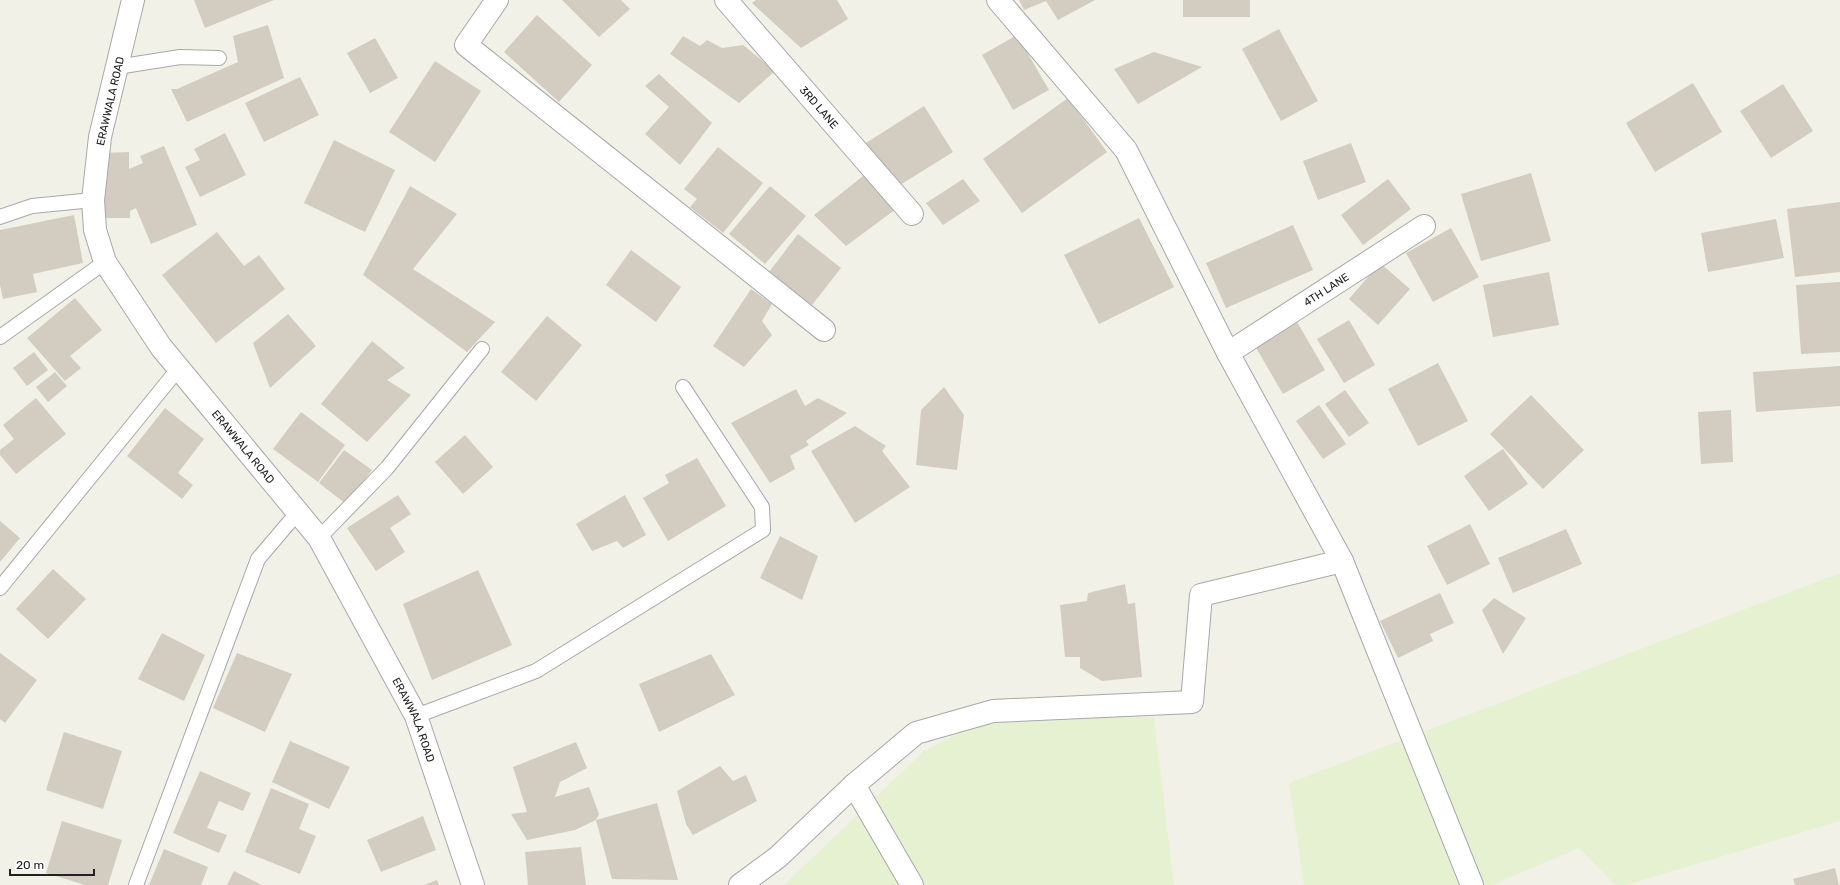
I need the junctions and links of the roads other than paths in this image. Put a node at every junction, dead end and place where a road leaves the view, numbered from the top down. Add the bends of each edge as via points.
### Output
1 (133, 0) edge
2 (498, 0) edge
3 (726, 0) edge
4 (998, 0) edge
5 (219, 58) dead end
6 (117, 68) junction
7 (93, 200) junction
8 (912, 214) dead end
9 (0, 217) edge
10 (1424, 226) dead end
11 (105, 262) junction
12 (824, 330) dead end
13 (0, 337) edge
14 (482, 349) dead end
15 (1228, 353) junction
16 (179, 368) junction
17 (683, 387) dead end
18 (298, 512) junction
19 (319, 538) junction
20 (1342, 561) junction
21 (0, 588) edge
22 (416, 716) junction
23 (854, 785) junction
24 (136, 885) edge
25 (473, 885) edge
26 (740, 885) edge
27 (912, 885) edge
28 (1472, 885) edge

1 - 6 street, ERAWWALA ROAD
2 - 12 street via 466,45
3 - 8 street, 3RD LANE
4 - 15 street via 1126,150
5 - 6 lane via 180,57
6 - 7 street, ERAWWALA ROAD via 100,136
7 - 9 lane via 32,206
7 - 11 street, ERAWWALA ROAD via 95,230
10 - 15 street, 4TH LANE
11 - 13 lane
11 - 16 street, ERAWWALA ROAD via 161,347
14 - 19 lane via 387,468
15 - 20 street
16 - 18 street, ERAWWALA ROAD
16 - 21 lane
17 - 22 lane via 762,508 763,530 536,671
18 - 19 street, ERAWWALA ROAD
18 - 24 lane via 258,559
19 - 22 street, ERAWWALA ROAD
20 - 23 street via 1201,595 1192,702 993,711 916,733
20 - 28 street
22 - 25 street, ERAWWALA ROAD
23 - 26 street via 778,857
23 - 27 street

